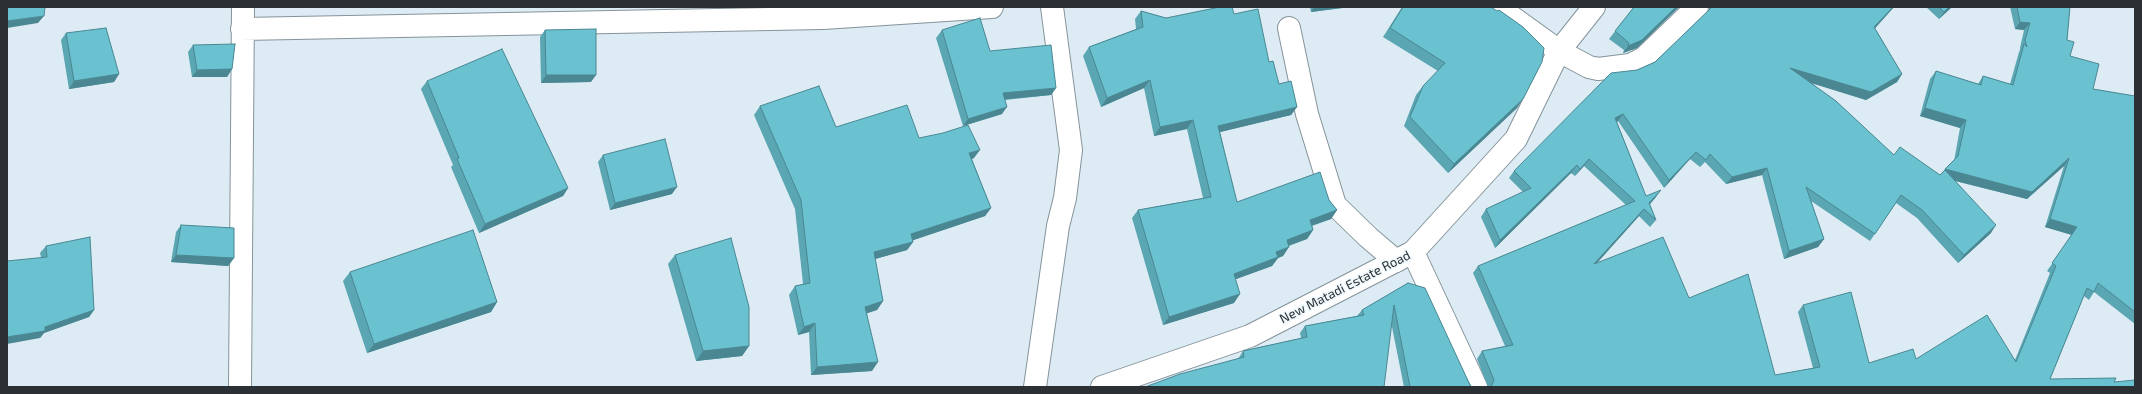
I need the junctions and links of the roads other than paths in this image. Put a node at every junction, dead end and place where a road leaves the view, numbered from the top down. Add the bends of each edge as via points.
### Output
1 (243, 7) edge
2 (992, 7) edge
3 (1052, 7) edge
4 (1498, 7) edge
5 (1594, 7) edge
6 (1697, 7) edge
7 (1289, 28) dead end
8 (242, 29) junction
9 (1559, 51) junction
10 (1405, 257) junction
11 (240, 387) edge
12 (1035, 387) edge
13 (1102, 387) edge
14 (1476, 387) edge

1 - 8 street
2 - 8 street via 823,18
3 - 12 street via 1070,150 1065,198 1058,226
4 - 9 street
5 - 9 street, New Matadi Estate Road
6 - 9 street via 1644,58 1630,65 1598,69
7 - 10 street via 1307,114 1335,205 1368,237
8 - 11 street
9 - 10 street, New Matadi Estate Road via 1516,139
10 - 13 street, New Matadi Estate Road via 1250,336
10 - 14 street

